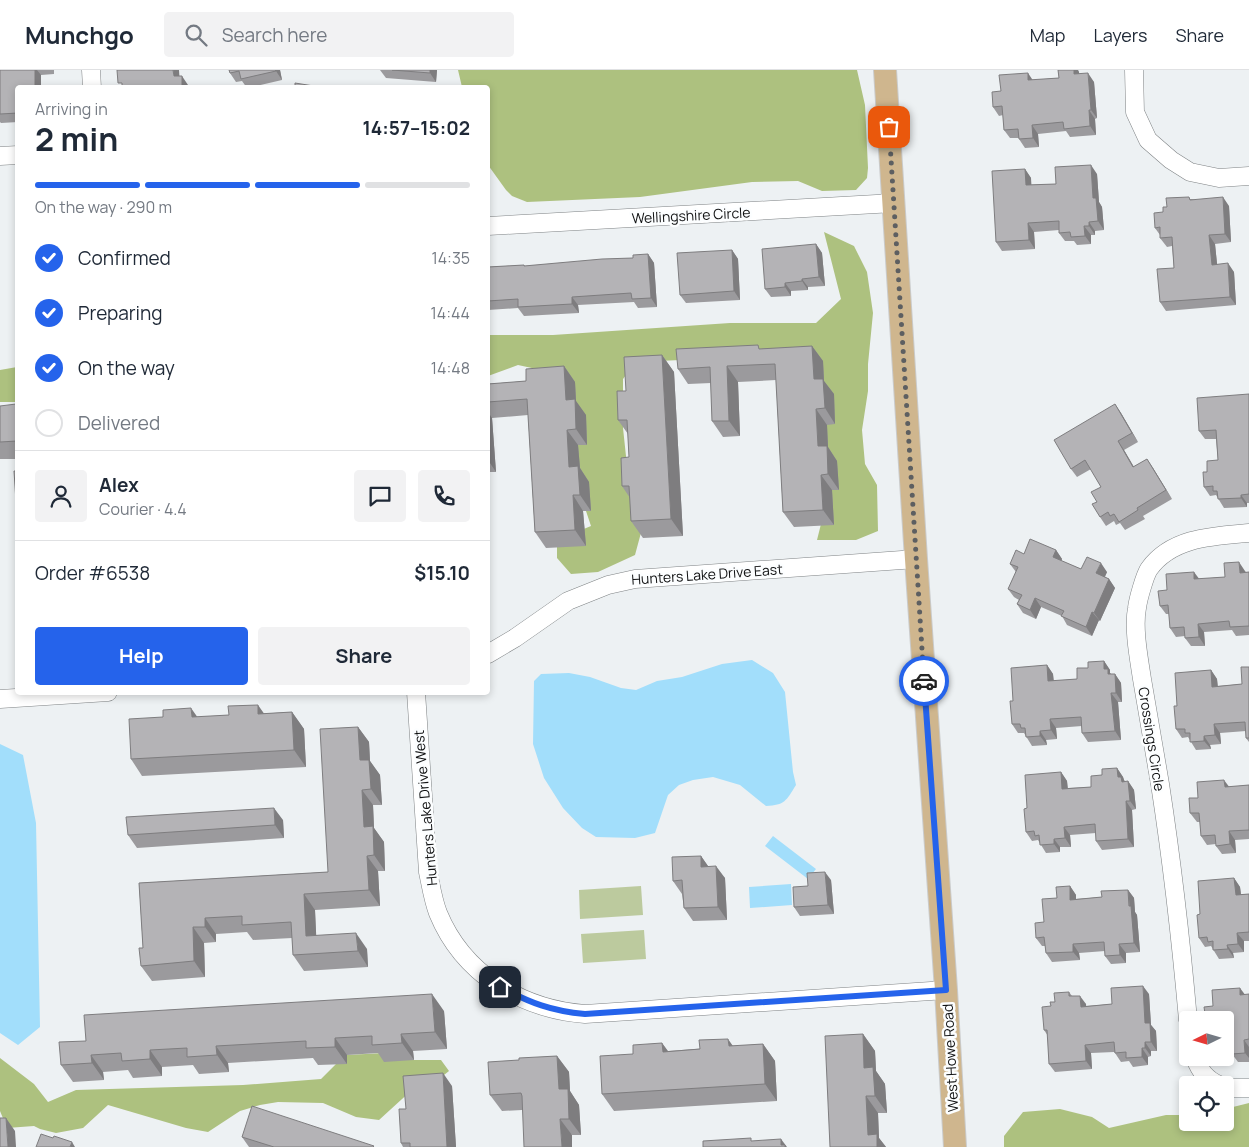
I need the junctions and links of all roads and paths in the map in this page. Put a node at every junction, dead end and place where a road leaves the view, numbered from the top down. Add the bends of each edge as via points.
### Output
1 (91, 70) edge
2 (885, 70) edge
3 (1134, 70) edge
4 (92, 85) edge
5 (15, 154) edge
6 (0, 156) edge
7 (1249, 176) edge
8 (894, 203) junction
9 (490, 226) edge
10 (1249, 533) edge
11 (916, 559) junction
12 (490, 653) edge
13 (62, 695) edge
14 (416, 695) edge
15 (0, 699) edge
16 (946, 990) junction
17 (1187, 1011) edge
18 (1199, 1066) edge
19 (1206, 1076) edge
20 (1234, 1088) edge
21 (1249, 1088) edge
22 (954, 1147) edge

1 - 4 street
2 - 8 main road, West Howe Road
3 - 7 street via 1135,112 1148,140 1190,172 1219,178
5 - 6 street
8 - 9 street, Wellingshire Circle
8 - 11 main road, West Howe Road
10 - 17 street, Crossings Circle via 1215,536 1171,549 1148,570 1136,608 1138,650 1160,785
11 - 12 street, Hunters Lake Drive East via 635,579 608,584 561,605
11 - 16 main road, West Howe Road
13 - 15 street
14 - 16 street, Hunters Lake Drive West via 428,872 433,899 444,926 461,952 500,987 543,1007 585,1014
16 - 22 main road, West Howe Road
18 - 19 street
20 - 21 street

